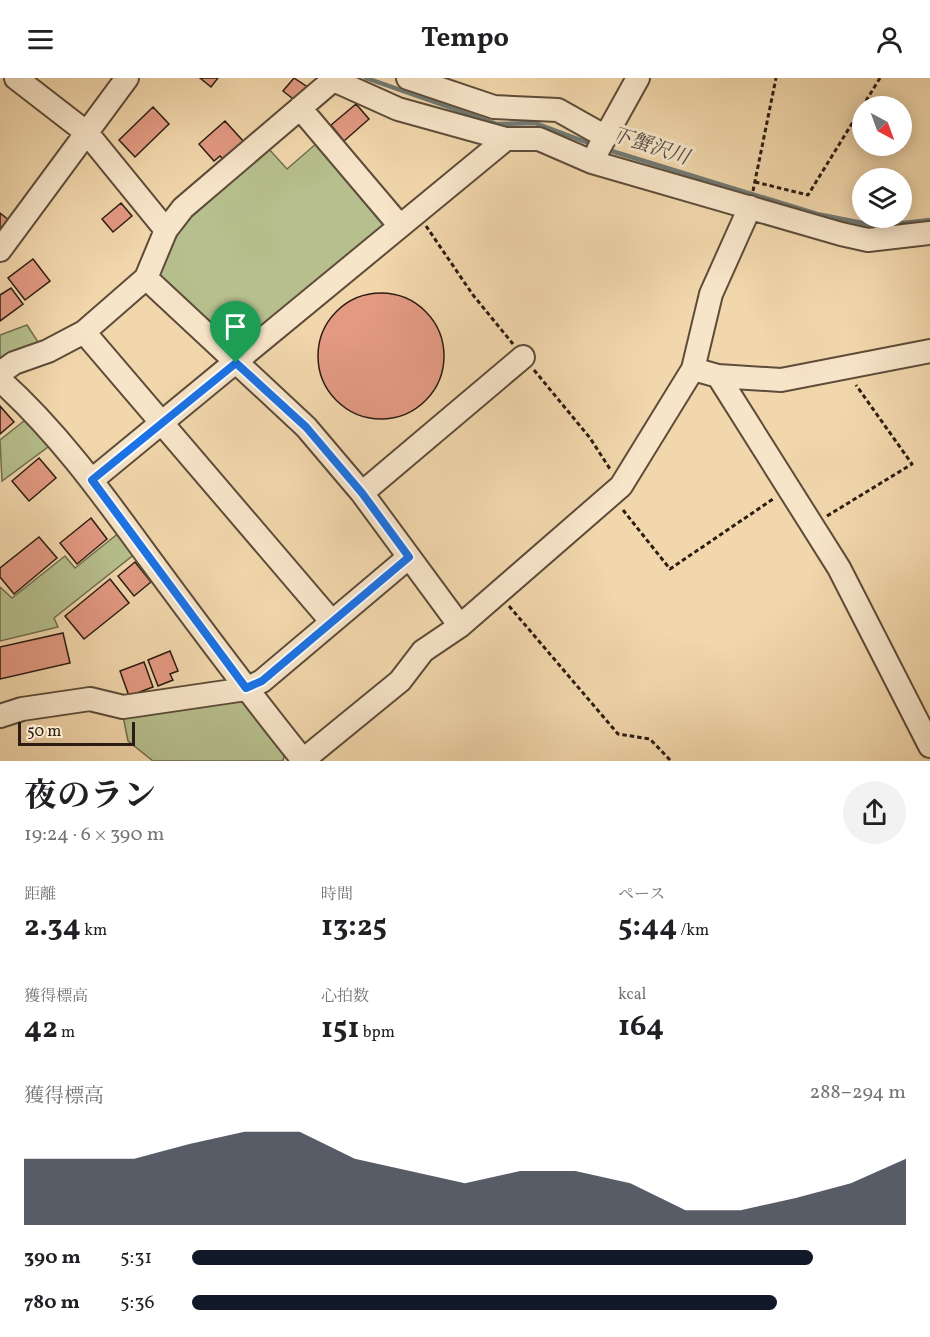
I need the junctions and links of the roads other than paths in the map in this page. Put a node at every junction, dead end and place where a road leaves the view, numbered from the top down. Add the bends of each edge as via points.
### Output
1 (16, 78) edge
2 (127, 78) edge
3 (408, 78) edge
4 (638, 78) edge
5 (331, 79) edge
6 (451, 85) edge
7 (300, 108) junction
8 (87, 133) junction
9 (606, 137) junction
10 (506, 139) junction
11 (592, 162) junction
12 (750, 207) junction
13 (400, 226) junction
14 (166, 230) junction
15 (930, 233) edge
16 (0, 250) edge
17 (146, 278) junction
18 (84, 332) junction
19 (930, 351) edge
20 (523, 357) dead end
21 (236, 363) junction
22 (693, 369) junction
23 (0, 373) edge
24 (718, 376) junction
25 (0, 380) edge
26 (162, 423) junction
27 (92, 480) junction
28 (362, 493) junction
29 (409, 557) junction
30 (332, 622) junction
31 (460, 626) junction
32 (246, 688) junction
33 (0, 716) edge
34 (930, 747) edge
35 (303, 761) edge

1 - 8 street
2 - 8 street
3 - 6 street
4 - 9 street
5 - 7 street
5 - 10 street via 398,109
6 - 9 street via 494,107 558,110
7 - 13 street
7 - 14 street via 183,208
8 - 14 street
8 - 16 street
9 - 11 street
10 - 11 street via 539,139
10 - 13 street
11 - 12 street
12 - 15 street via 868,240
12 - 22 street via 711,294
13 - 21 street
14 - 17 street
17 - 18 street
17 - 21 street
18 - 23 street
18 - 26 street
19 - 24 street via 781,380
20 - 28 street
21 - 26 street
21 - 28 street via 306,427
22 - 24 street
22 - 31 street via 621,486
24 - 34 street via 839,568
25 - 27 street via 33,410
26 - 27 street
26 - 30 street
27 - 32 street
28 - 29 street
29 - 30 street
29 - 31 street
30 - 32 street via 262,681
31 - 35 street via 423,651 400,681
32 - 33 street via 123,707 90,699
32 - 35 street

